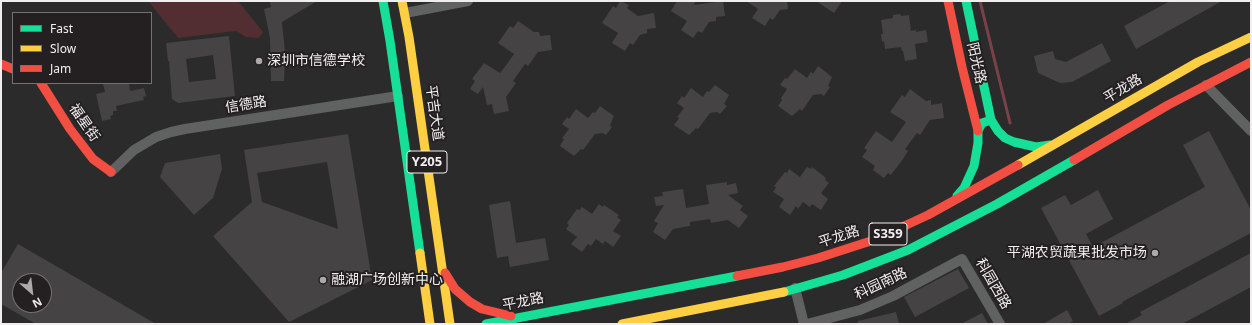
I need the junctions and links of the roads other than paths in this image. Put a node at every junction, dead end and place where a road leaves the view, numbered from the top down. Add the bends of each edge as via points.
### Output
1 (383, 1) edge
2 (402, 1) edge
3 (468, 1) edge
4 (948, 1) edge
5 (966, 1) edge
6 (405, 13) junction
7 (1251, 37) edge
8 (1251, 62) edge
9 (1, 64) edge
10 (12, 70) edge
11 (42, 84) edge
12 (1206, 85) junction
13 (398, 96) junction
14 (991, 120) junction
15 (978, 131) junction
16 (1251, 131) edge
17 (1058, 143) junction
18 (111, 172) joint
19 (948, 204) junction
20 (962, 259) joint
21 (441, 264) junction
22 (796, 288) junction
23 (524, 316) junction
24 (430, 324) edge
25 (450, 324) edge
26 (486, 324) edge
27 (622, 324) edge
28 (804, 324) edge
29 (807, 324) edge
30 (1000, 324) edge

1 - 13 main road, Y205
2 - 6 main road, 平吉大道 / Y205
3 - 6 street
4 - 15 main road, 阳光路
5 - 14 main road, 阳光路
6 - 21 main road, 平吉大道 / Y205
7 - 17 main road, 平龙路 / S359 via 1198,62
8 - 12 main road, S359
9 - 10 main road
11 - 18 main road, 福星街 via 70,129 93,159
12 - 16 street
12 - 22 main road, S359 via 997,204 908,250 843,275
13 - 18 street, 信德路 via 171,132 156,137 134,150
13 - 24 main road, Y205
14 - 15 main road via 982,123
14 - 17 main road via 1005,138 1014,142 1036,147
15 - 19 main road, 阳光路 via 976,155 970,178
17 - 19 main road, 平龙路 / S359
19 - 23 main road, 平龙路 / S359 via 880,237 818,258 783,267
20 - 29 street, 科园南路 via 893,296 860,310
20 - 30 street, 科园西路
21 - 23 main road via 455,289 470,302 495,313
21 - 25 main road, 平吉大道 / Y205
22 - 27 main road, S359
22 - 28 street
23 - 26 main road, 平龙路 / S359

